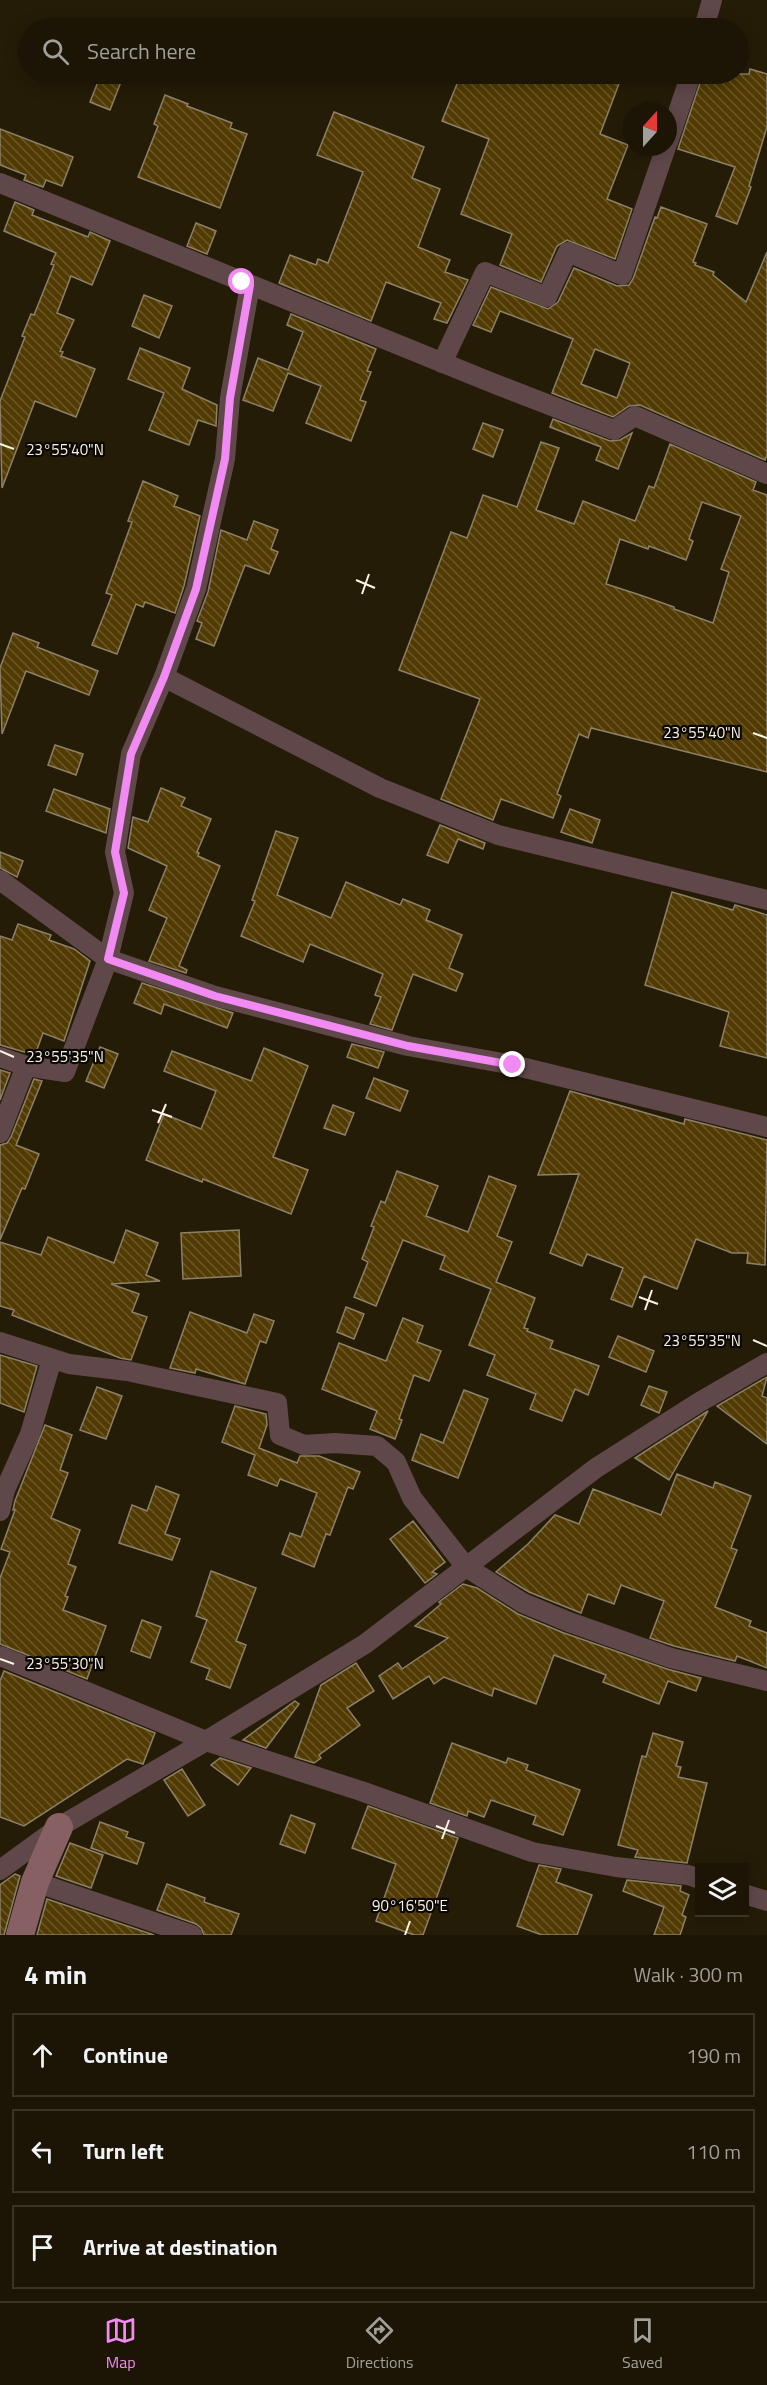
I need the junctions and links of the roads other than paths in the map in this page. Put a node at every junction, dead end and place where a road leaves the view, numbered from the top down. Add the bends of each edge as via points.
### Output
1 (712, 0) edge
2 (707, 18) edge
3 (688, 84) edge
4 (677, 115) edge
5 (663, 156) edge
6 (0, 183) edge
7 (250, 285) junction
8 (442, 363) junction
9 (767, 474) edge
10 (164, 677) junction
11 (0, 880) edge
12 (767, 900) edge
13 (108, 959) junction
14 (0, 1057) edge
15 (26, 1066) junction
16 (767, 1127) edge
17 (0, 1133) edge
18 (0, 1342) edge
19 (52, 1359) junction
20 (767, 1363) edge
21 (0, 1511) edge
22 (466, 1567) junction
23 (0, 1656) edge
24 (767, 1681) edge
25 (206, 1741) junction
26 (58, 1827) junction
27 (0, 1870) edge
28 (695, 1878) edge
29 (35, 1881) junction
30 (749, 1896) edge
31 (767, 1901) edge
32 (20, 1935) edge
33 (192, 1935) edge

1 - 2 street
3 - 4 street
5 - 8 street via 622,275 568,252 547,297 485,272
6 - 7 street
7 - 8 street
7 - 10 street via 230,398 225,459 196,589
8 - 9 street via 614,430 635,416
10 - 12 street via 381,788 498,835
10 - 13 street via 131,754 115,852 124,893
11 - 13 street
13 - 15 street via 65,1072
13 - 16 street via 215,996 408,1046 513,1065
14 - 15 street
15 - 17 street
18 - 19 street
19 - 21 street via 30,1434
19 - 22 street via 277,1403 279,1435 304,1445 377,1446 396,1462 412,1498
20 - 22 street via 596,1468
22 - 24 street via 523,1603 569,1622 671,1658
22 - 25 street via 365,1644
23 - 25 street
25 - 26 street
25 - 28 street via 531,1852
26 - 27 street
26 - 29 street
29 - 32 street
29 - 33 street
30 - 31 street

